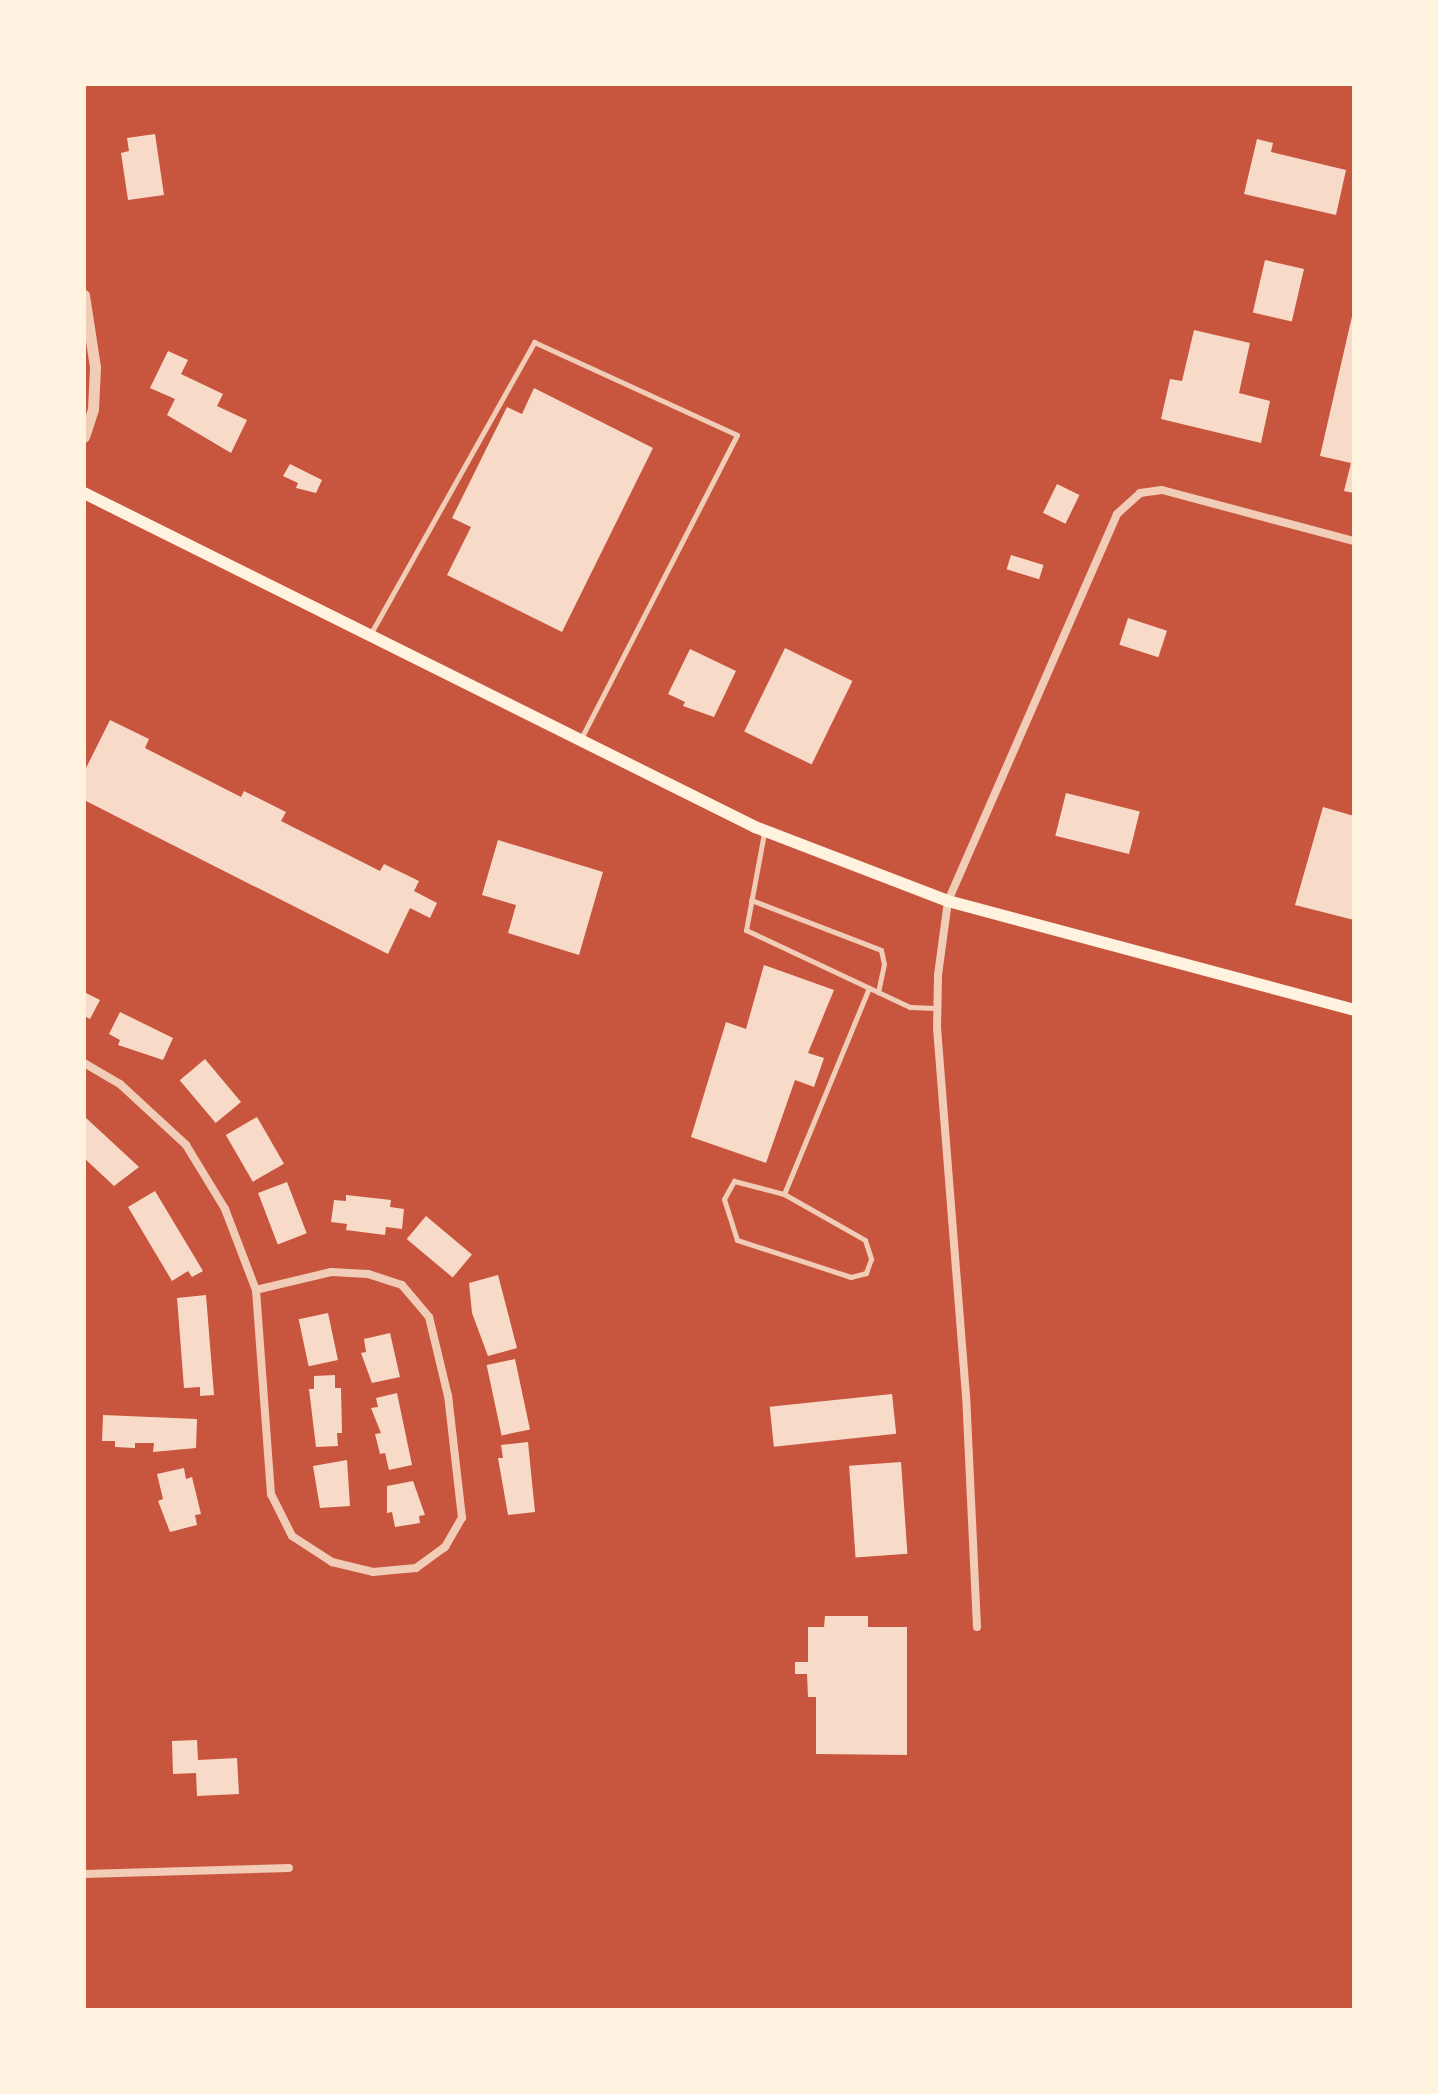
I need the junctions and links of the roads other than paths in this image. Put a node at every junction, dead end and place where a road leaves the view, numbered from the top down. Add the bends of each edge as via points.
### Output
1 (84, 295) edge
2 (84, 437) edge
3 (84, 493) edge
4 (1354, 541) edge
5 (369, 637) junction
6 (581, 740) junction
7 (764, 831) junction
8 (751, 900) junction
9 (948, 901) junction
10 (869, 988) junction
11 (878, 992) junction
12 (937, 1008) junction
13 (1354, 1010) edge
14 (84, 1063) edge
15 (784, 1194) junction
16 (256, 1290) junction
17 (977, 1627) dead end
18 (289, 1868) dead end
19 (84, 1874) edge

1 - 2 street via 95,367 93,409
3 - 5 main road
4 - 9 street via 1162,490 1140,493 1117,514
5 - 6 main road
5 - 6 lane via 534,342 737,435
6 - 7 main road
7 - 8 lane
7 - 9 main road
8 - 10 lane via 746,930
8 - 11 lane via 881,950
9 - 12 street
9 - 13 main road
10 - 11 lane
10 - 15 lane
11 - 12 lane via 910,1007
12 - 17 street
14 - 16 street via 120,1084 186,1145 225,1209
15 - 15 lane via 734,1181 726,1187 724,1199 737,1240 851,1277 866,1273 871,1259 865,1240
16 - 16 street via 271,1494 292,1536 346,1565 373,1572 416,1568 445,1547 462,1518 454,1437 429,1317 402,1285 368,1274 331,1272
18 - 19 street

